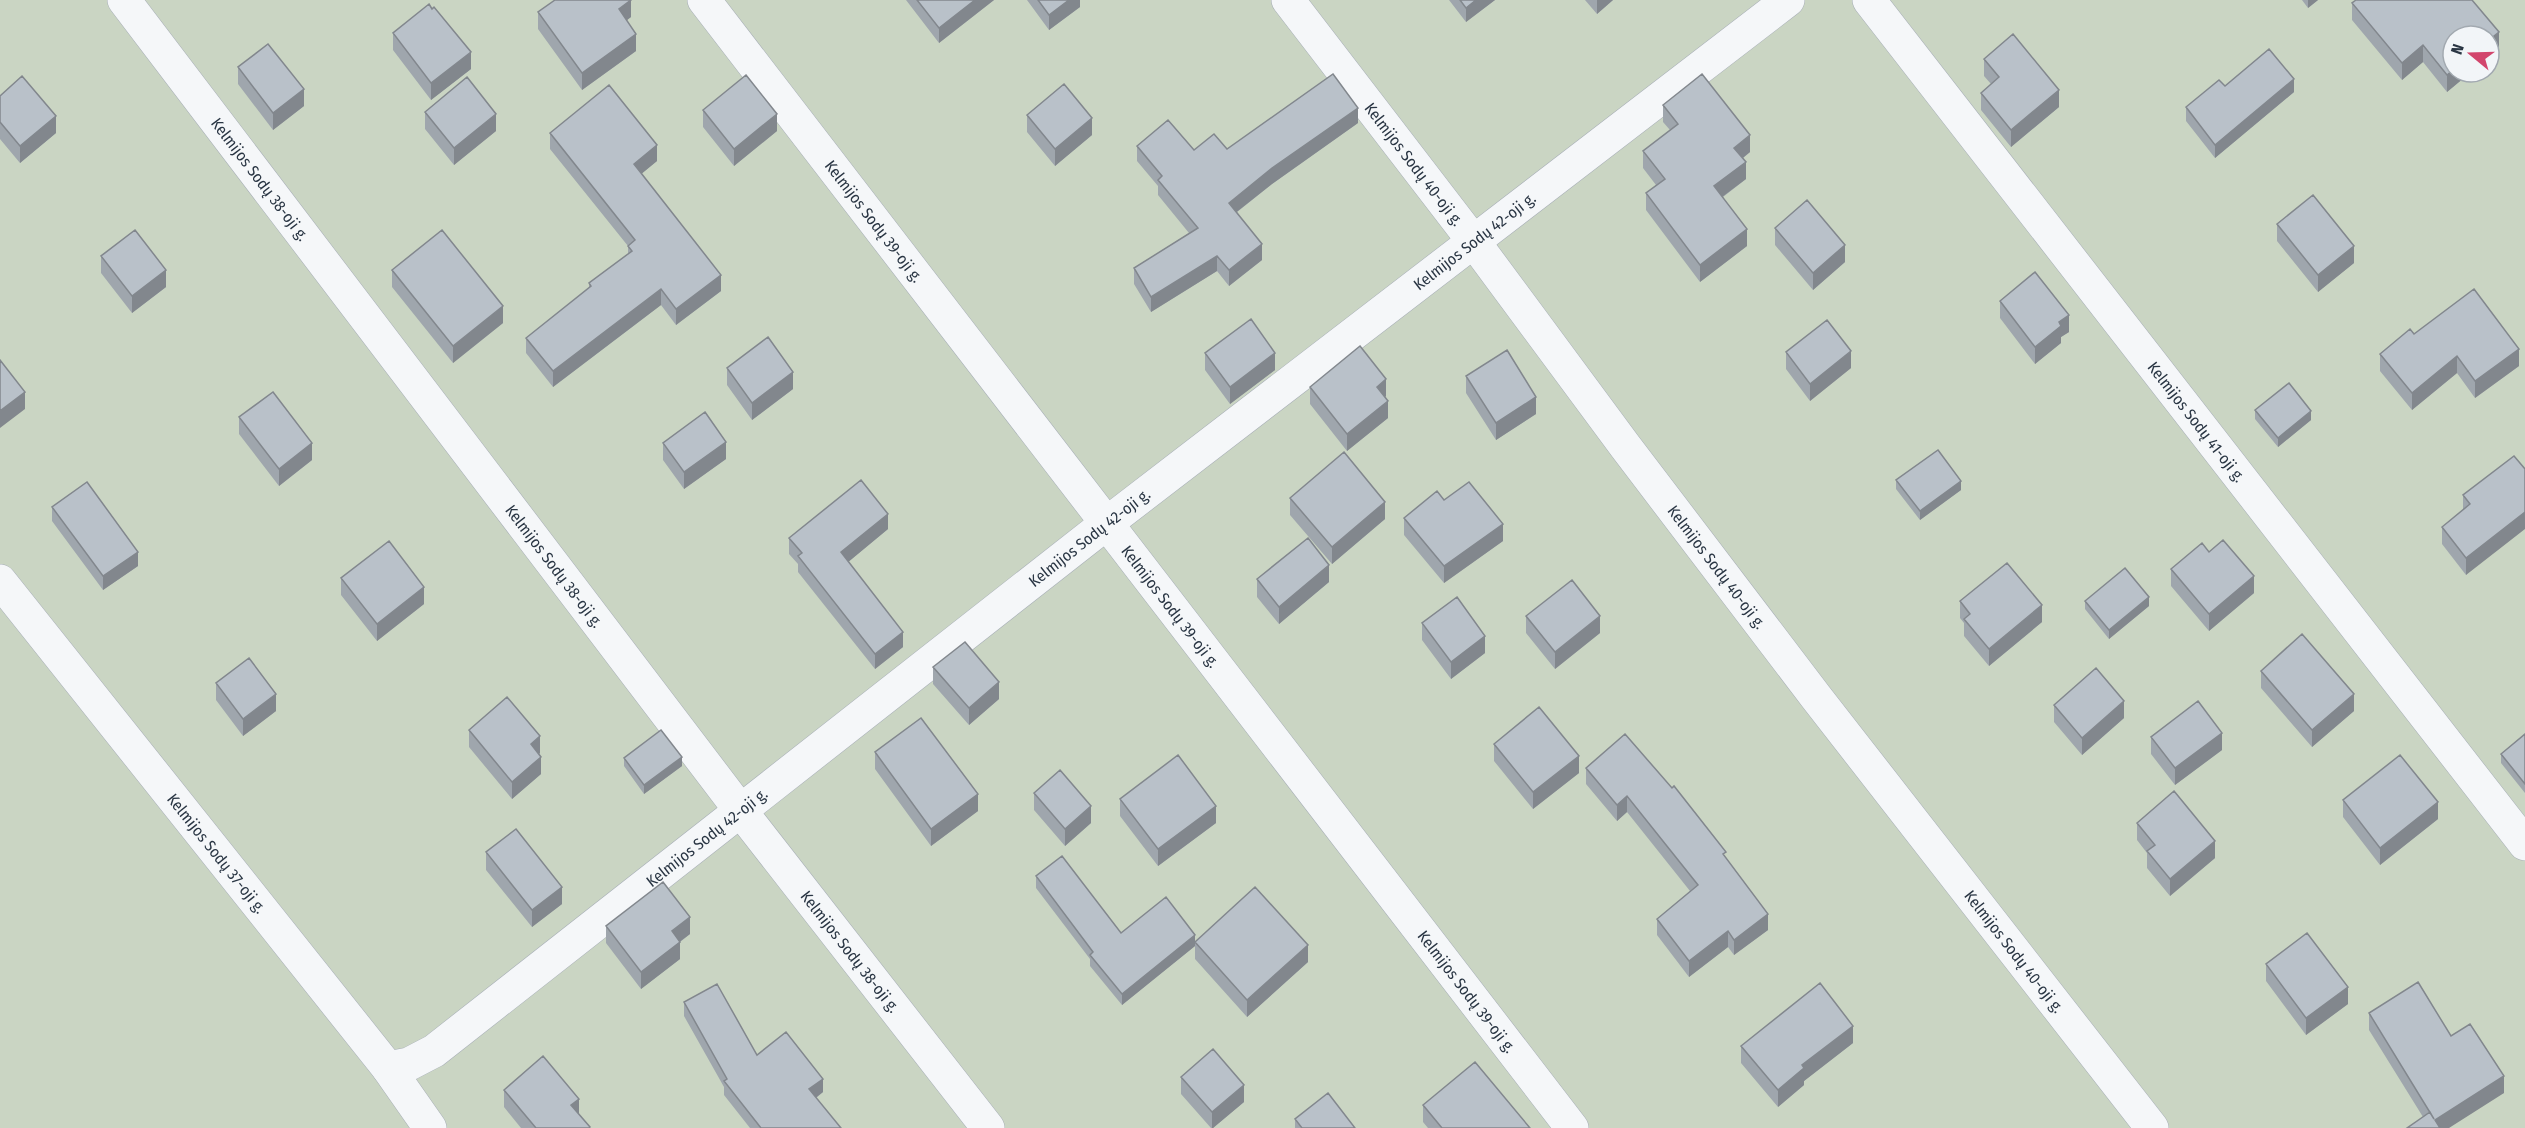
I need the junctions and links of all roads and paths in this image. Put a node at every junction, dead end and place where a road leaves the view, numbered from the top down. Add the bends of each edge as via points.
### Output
1 (124, 0) edge
2 (704, 0) edge
3 (1288, 0) edge
4 (1788, 0) edge
5 (1869, 0) edge
6 (1474, 242) junction
7 (1107, 523) junction
8 (0, 581) edge
9 (740, 810) junction
10 (2525, 844) edge
11 (388, 1068) junction
12 (430, 1128) edge
13 (988, 1128) edge
14 (1572, 1128) edge
15 (2152, 1128) edge

1 - 9 street, Kelmijos Sodų 38-oji g.
2 - 7 street, Kelmijos Sodų 39-oji g.
3 - 6 street, Kelmijos Sodų 40-oji g.
4 - 6 street, Kelmijos Sodų 42-oji g.
5 - 10 street, Kelmijos Sodų 41-oji g.
6 - 7 street, Kelmijos Sodų 42-oji g.
6 - 15 street, Kelmijos Sodų 40-oji g. via 1816,697
7 - 9 street, Kelmijos Sodų 42-oji g.
7 - 14 street, Kelmijos Sodų 39-oji g.
8 - 11 street, Kelmijos Sodų 37-oji g.
9 - 11 street, Kelmijos Sodų 42-oji g. via 434,1051 409,1064
9 - 13 street, Kelmijos Sodų 38-oji g.
11 - 12 street, Kelmijos Sodų 37-oji g.

